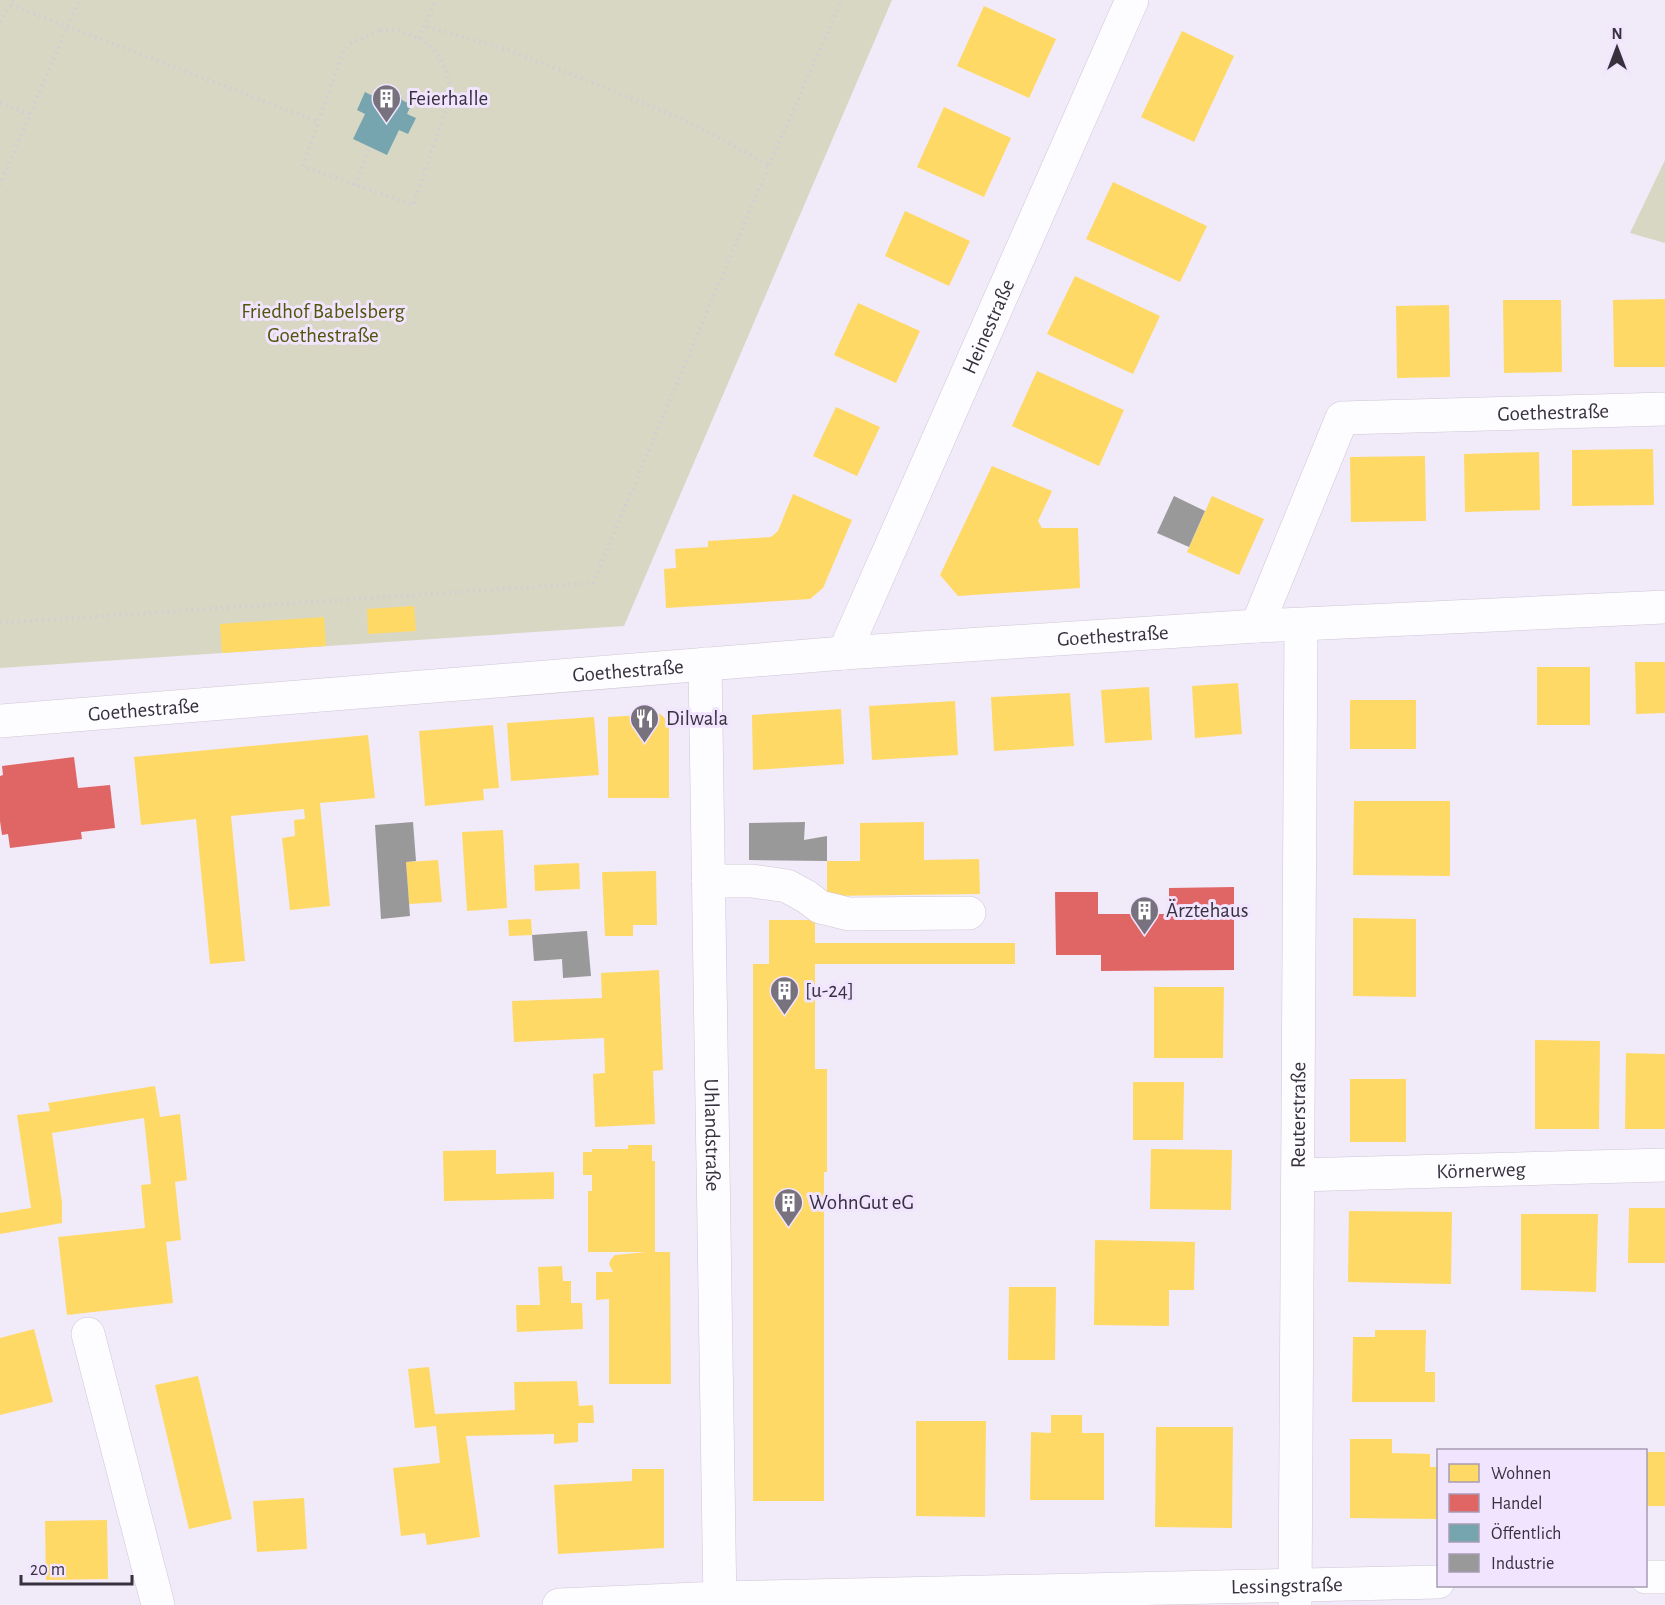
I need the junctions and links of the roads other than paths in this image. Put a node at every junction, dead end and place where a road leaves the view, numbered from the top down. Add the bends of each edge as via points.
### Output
1 (1132, 0) edge
2 (1665, 409) edge
3 (1665, 607) edge
4 (1301, 625) junction
5 (1257, 626) junction
6 (844, 653) junction
7 (705, 663) junction
8 (0, 721) edge
9 (708, 881) junction
10 (969, 913) dead end
11 (1665, 1165) edge
12 (1298, 1175) junction
13 (88, 1334) dead end
14 (1647, 1577) edge
15 (1665, 1577) edge
16 (1437, 1582) edge
17 (1295, 1595) edge
18 (719, 1601) edge
19 (158, 1605) edge
20 (559, 1605) edge

1 - 6 street, Heinestraße
2 - 5 street, Goethestraße via 1342,418
3 - 4 street, Goethestraße
4 - 5 street, Goethestraße
4 - 12 street, Reuterstraße
5 - 6 street, Goethestraße
6 - 7 street, Goethestraße
7 - 8 street, Goethestraße
7 - 9 street, Uhlandstraße
9 - 10 street via 787,886 820,908 849,914
9 - 18 street, Uhlandstraße
11 - 12 street, Körnerweg
12 - 17 street, Reuterstraße
13 - 19 street
14 - 15 street
16 - 17 street, Lessingstraße
17 - 18 street, Lessingstraße
18 - 20 street, Lessingstraße

